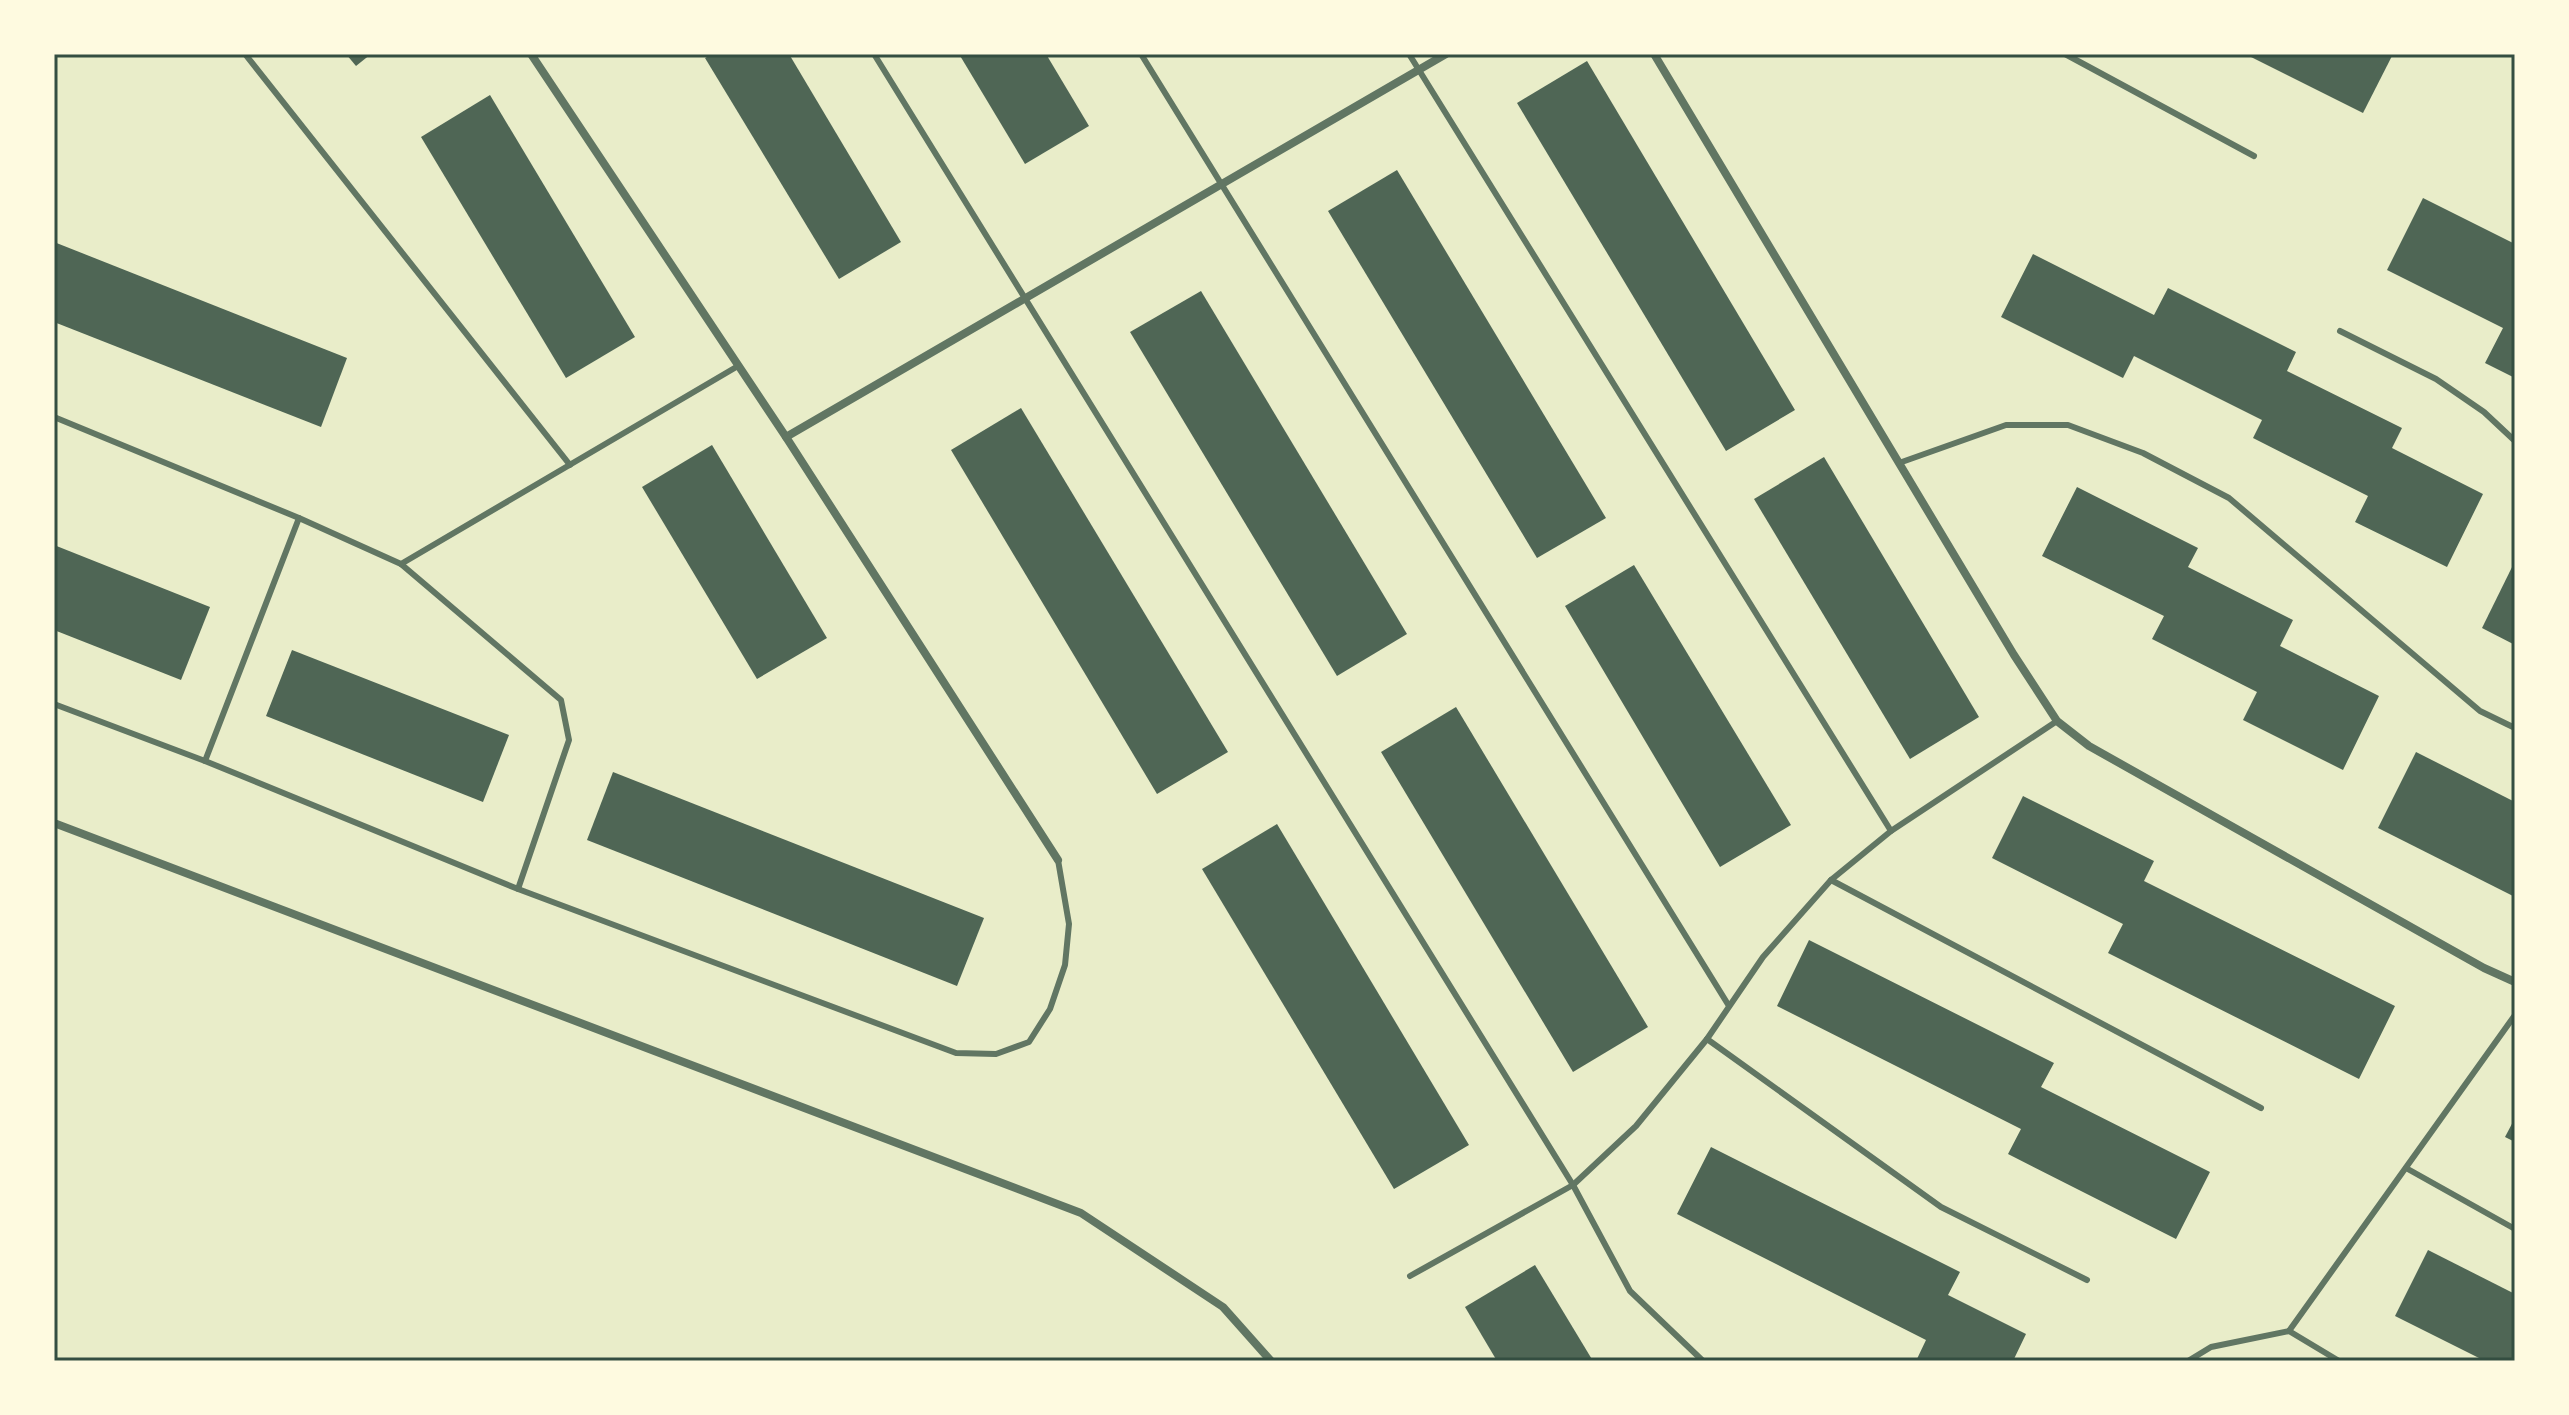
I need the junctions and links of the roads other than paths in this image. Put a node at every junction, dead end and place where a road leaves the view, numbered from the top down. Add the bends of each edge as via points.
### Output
1 (245, 54) edge
2 (531, 54) edge
3 (874, 54) edge
4 (1141, 54) edge
5 (1409, 54) edge
6 (1446, 54) edge
7 (1654, 54) edge
8 (2065, 54) edge
9 (1418, 70) junction
10 (2254, 156) dead end
11 (1221, 185) junction
12 (1025, 299) junction
13 (2340, 331) dead end
14 (738, 366) junction
15 (54, 417) edge
16 (786, 437) junction
17 (2515, 441) edge
18 (1899, 463) junction
19 (570, 465) junction
20 (299, 518) junction
21 (401, 564) junction
22 (54, 704) edge
23 (2057, 721) junction
24 (2515, 728) edge
25 (205, 761) junction
26 (54, 823) edge
27 (1891, 831) junction
28 (1058, 860) joint
29 (1831, 880) junction
30 (518, 889) junction
31 (2515, 982) edge
32 (1729, 1006) junction
33 (2515, 1015) edge
34 (1707, 1039) junction
35 (2261, 1108) dead end
36 (2406, 1168) junction
37 (1573, 1185) junction
38 (2515, 1229) edge
39 (1410, 1276) dead end
40 (2087, 1280) dead end
41 (2289, 1331) junction
42 (1271, 1361) edge
43 (1703, 1361) edge
44 (2188, 1361) edge
45 (2339, 1361) edge

1 - 19 lane
2 - 14 street
3 - 12 lane
4 - 11 lane
5 - 9 lane
6 - 9 street
7 - 18 street
8 - 10 lane
9 - 11 street
9 - 27 lane
11 - 12 street
11 - 32 lane
12 - 16 street
12 - 37 lane
13 - 17 lane via 2436,379
14 - 16 street
14 - 19 lane
15 - 20 lane
16 - 28 street
18 - 23 street
18 - 24 lane via 2006,425 2068,425 2143,453 2229,498 2480,711
19 - 21 lane
20 - 21 lane
20 - 25 lane
21 - 30 lane via 561,700 569,740
22 - 25 lane
23 - 27 lane
23 - 31 street via 2089,746
25 - 30 lane
26 - 42 street via 1081,1213 1223,1307
27 - 29 lane
28 - 30 lane via 1069,924 1065,965 1050,1009 1029,1042 996,1054 956,1053
29 - 32 lane via 1763,957
29 - 35 lane
32 - 34 lane
33 - 36 lane
34 - 37 lane via 1636,1126
34 - 40 lane via 1941,1207
36 - 38 lane
36 - 41 lane
37 - 39 lane
37 - 43 lane via 1630,1291
41 - 44 lane via 2211,1347
41 - 45 lane

